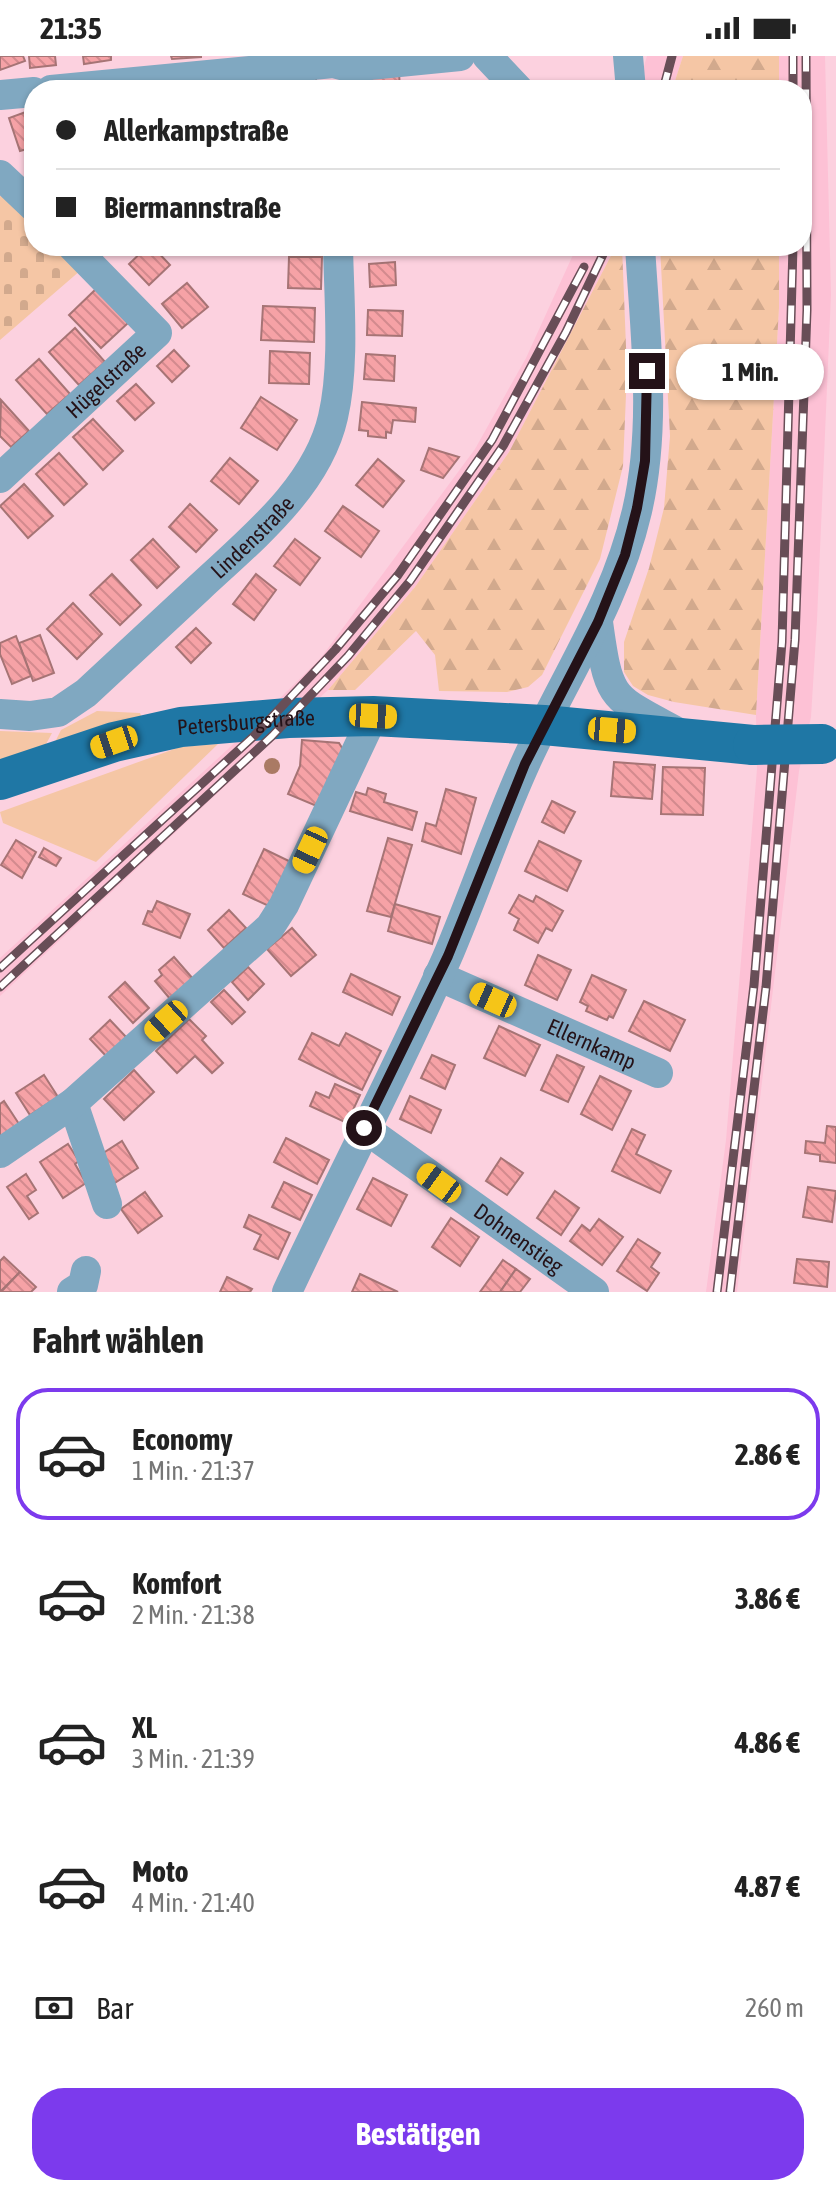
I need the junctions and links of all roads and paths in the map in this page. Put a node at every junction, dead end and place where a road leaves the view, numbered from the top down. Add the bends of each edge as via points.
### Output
1 (460, 56) edge
2 (487, 56) edge
3 (628, 56) edge
4 (333, 70) edge
5 (192, 80) edge
6 (510, 80) edge
7 (630, 80) edge
8 (24, 93) edge
9 (0, 95) edge
10 (0, 175) edge
11 (24, 198) edge
12 (82, 256) edge
13 (338, 256) edge
14 (641, 256) edge
15 (0, 478) edge
16 (598, 622) junction
17 (0, 714) edge
18 (373, 716) junction
19 (544, 725) junction
20 (687, 737) junction
21 (829, 744) edge
22 (0, 780) edge
23 (438, 976) junction
24 (658, 1073) dead end
25 (73, 1103) junction
26 (364, 1128) junction
27 (0, 1153) edge
28 (107, 1204) dead end
29 (287, 1292) edge
30 (594, 1292) edge

1 - 4 street
2 - 6 street
3 - 7 street
4 - 5 street
8 - 9 street
10 - 11 street
12 - 15 street, Hügelstraße via 157,333
13 - 17 street, Lindenstraße via 333,418 323,445 279,514 86,693 58,712
14 - 16 street via 645,461 625,555
16 - 19 street
16 - 20 street via 604,667 614,692
18 - 19 main road, Petersburgstraße
18 - 22 main road, Petersburgstraße via 181,727 114,742
18 - 25 street via 270,927
19 - 20 main road, Petersburgstraße
19 - 23 street
20 - 21 main road, Petersburgstraße, bridge via 753,745
23 - 24 street, Ellernkamp
23 - 26 street
25 - 27 street
25 - 28 street
26 - 29 street
26 - 30 street, Dohnenstieg

